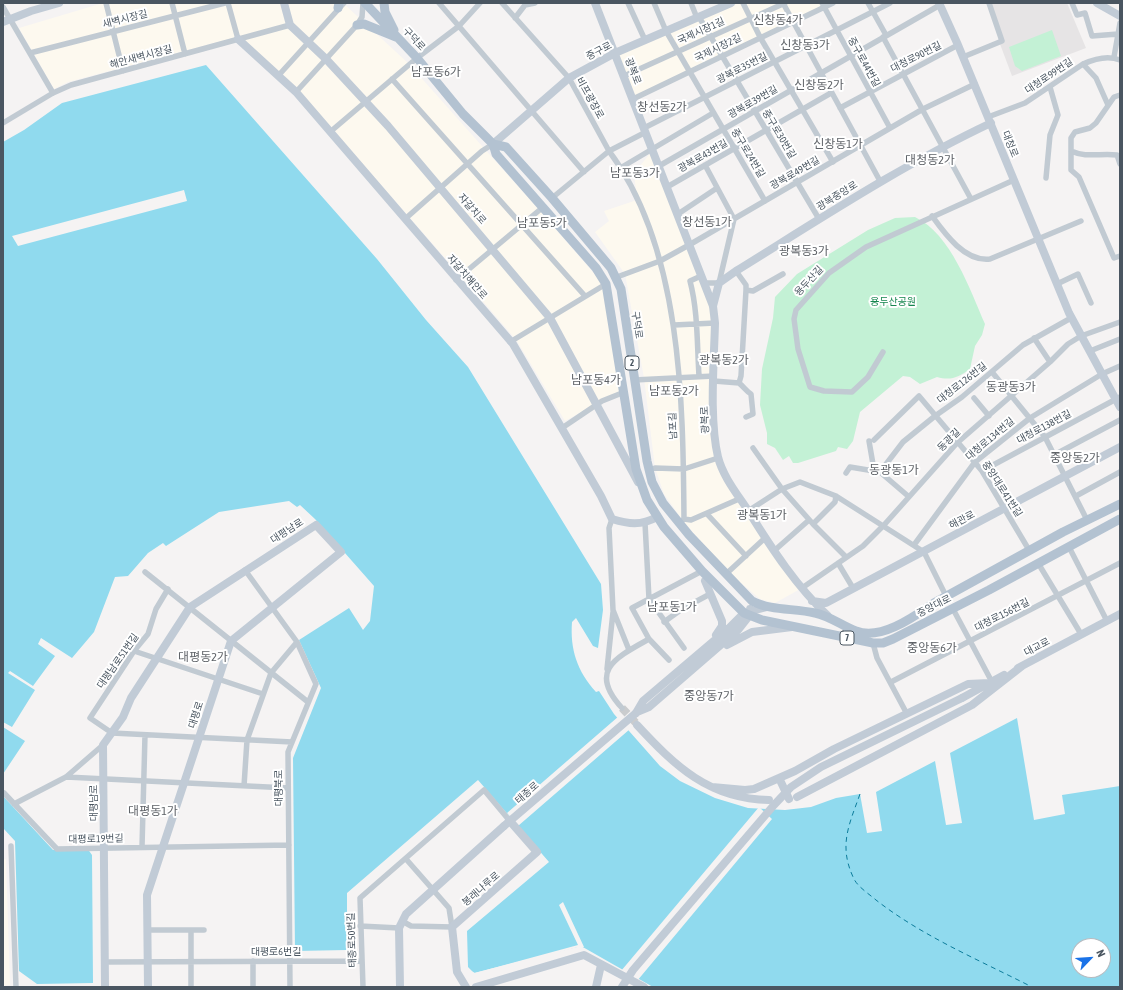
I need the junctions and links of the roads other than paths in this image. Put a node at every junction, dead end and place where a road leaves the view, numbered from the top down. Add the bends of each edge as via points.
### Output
1 (59, 3) edge
2 (106, 3) edge
3 (172, 3) edge
4 (225, 3) edge
5 (228, 3) edge
6 (284, 3) edge
7 (364, 3) edge
8 (384, 3) edge
9 (439, 3) edge
10 (480, 3) edge
11 (502, 3) edge
12 (535, 3) edge
13 (595, 3) edge
14 (628, 3) edge
15 (654, 3) edge
16 (692, 3) edge
17 (731, 3) edge
18 (743, 3) edge
19 (784, 3) edge
20 (833, 3) edge
21 (868, 3) edge
22 (890, 3) edge
23 (989, 3) edge
24 (1072, 3) edge
25 (1097, 3) edge
26 (939, 4) edge
27 (340, 5) edge
28 (823, 5) edge
29 (872, 12) junction
30 (5, 15) edge
31 (175, 16) junction
32 (1120, 16) edge
33 (698, 17) junction
34 (515, 18) junction
35 (751, 18) junction
36 (792, 22) junction
37 (1120, 23) edge
38 (290, 25) junction
39 (357, 25) junction
40 (460, 26) junction
41 (836, 30) junction
42 (666, 31) junction
43 (114, 32) junction
44 (1118, 34) junction
45 (711, 36) junction
46 (884, 36) junction
47 (760, 37) junction
48 (238, 39) junction
49 (399, 39) junction
50 (645, 40) junction
51 (308, 42) junction
52 (958, 45) junction
53 (805, 46) junction
54 (678, 52) junction
55 (30, 53) junction
56 (615, 53) junction
57 (185, 54) junction
58 (722, 56) junction
59 (850, 56) junction
60 (963, 57) junction
61 (1114, 57) junction
62 (417, 58) junction
63 (326, 59) junction
64 (1120, 60) edge
65 (775, 61) junction
66 (1083, 64) junction
67 (123, 71) junction
68 (689, 72) junction
69 (903, 73) junction
70 (820, 74) junction
71 (278, 76) junction
72 (624, 76) junction
73 (569, 78) junction
74 (392, 79) junction
75 (737, 81) junction
76 (974, 84) junction
77 (1050, 87) junction
78 (791, 90) junction
79 (870, 91) junction
80 (296, 92) junction
81 (53, 93) junction
82 (831, 93) junction
83 (1120, 95) edge
84 (704, 97) junction
85 (633, 99) junction
86 (366, 101) junction
87 (1108, 104) junction
88 (840, 108) junction
89 (923, 109) junction
90 (532, 110) junction
91 (803, 110) junction
92 (755, 111) junction
93 (714, 113) junction
94 (990, 120) junction
95 (3, 123) edge
96 (890, 128) junction
97 (723, 129) junction
98 (645, 130) junction
99 (766, 131) junction
100 (330, 132) junction
101 (493, 144) junction
102 (860, 145) junction
103 (943, 146) junction
104 (735, 149) junction
105 (653, 150) junction
106 (609, 151) junction
107 (1071, 151) junction
108 (833, 162) junction
109 (468, 163) junction
110 (1120, 164) edge
111 (659, 166) junction
112 (705, 166) junction
113 (622, 167) junction
114 (584, 172) junction
115 (1046, 178) dead end
116 (1014, 180) junction
117 (880, 181) junction
118 (797, 182) junction
119 (440, 187) junction
120 (667, 187) junction
121 (718, 188) junction
122 (552, 198) junction
123 (971, 200) junction
124 (765, 201) junction
125 (542, 208) junction
126 (678, 214) junction
127 (932, 216) junction
128 (405, 219) junction
129 (734, 219) junction
130 (819, 219) junction
131 (1081, 221) dead end
132 (522, 225) junction
133 (1038, 239) junction
134 (689, 245) junction
135 (494, 249) junction
136 (1120, 256) edge
137 (660, 261) junction
138 (736, 271) junction
139 (783, 274) dead end
140 (617, 277) junction
141 (702, 279) junction
142 (456, 280) junction
143 (719, 283) junction
144 (606, 284) junction
145 (1057, 284) junction
146 (746, 290) junction
147 (585, 296) junction
148 (1091, 303) dead end
149 (712, 306) junction
150 (550, 318) junction
151 (1072, 318) junction
152 (1120, 322) edge
153 (715, 323) junction
154 (695, 324) junction
155 (674, 325) junction
156 (1081, 336) junction
157 (1034, 338) junction
158 (1120, 339) edge
159 (510, 342) junction
160 (883, 352) dead end
161 (1090, 352) junction
162 (1050, 362) junction
163 (1120, 366) edge
164 (992, 372) junction
165 (1102, 374) junction
166 (699, 376) junction
167 (679, 377) junction
168 (714, 378) junction
169 (634, 380) junction
170 (739, 383) junction
171 (622, 394) junction
172 (1012, 396) junction
173 (974, 398) dead end
174 (1118, 398) edge
175 (597, 405) junction
176 (1120, 407) edge
177 (935, 416) junction
178 (989, 416) junction
179 (746, 418) dead end
180 (1030, 418) junction
181 (1120, 420) edge
182 (562, 428) junction
183 (1045, 436) junction
184 (957, 443) junction
185 (1120, 447) edge
186 (754, 448) dead end
187 (1054, 455) junction
188 (718, 458) junction
189 (974, 462) junction
190 (684, 469) junction
191 (649, 470) junction
192 (877, 471) junction
193 (982, 471) junction
194 (1120, 472) edge
195 (846, 473) dead end
196 (1066, 476) junction
197 (640, 486) junction
198 (782, 489) junction
199 (836, 496) junction
200 (908, 496) junction
201 (1076, 496) junction
202 (739, 499) junction
203 (1120, 504) edge
204 (1005, 508) junction
205 (748, 511) junction
206 (707, 514) junction
207 (656, 517) junction
208 (1120, 518) edge
209 (612, 519) junction
210 (1087, 520) junction
211 (682, 521) junction
212 (811, 522) junction
213 (645, 523) junction
214 (884, 525) junction
215 (765, 538) junction
216 (914, 545) junction
217 (1068, 547) junction
218 (775, 550) junction
219 (1029, 550) junction
220 (924, 552) junction
221 (746, 556) junction
222 (846, 557) junction
223 (838, 563) junction
224 (1038, 563) junction
225 (1120, 563) edge
226 (245, 570) junction
227 (702, 571) junction
228 (145, 572) dead end
229 (726, 574) junction
230 (1088, 580) junction
231 (705, 581) joint
232 (802, 588) junction
233 (853, 588) junction
234 (168, 590) junction
235 (710, 594) junction
236 (946, 596) junction
237 (1058, 596) junction
238 (748, 598) junction
239 (649, 599) junction
240 (811, 600) junction
241 (190, 607) junction
242 (272, 607) junction
243 (767, 607) junction
244 (953, 609) junction
245 (613, 610) junction
246 (748, 613) junction
247 (1120, 614) edge
248 (829, 617) junction
249 (1107, 621) junction
250 (664, 622) junction
251 (793, 627) junction
252 (1081, 634) junction
253 (649, 639) junction
254 (231, 641) junction
255 (970, 641) junction
256 (297, 642) junction
257 (874, 643) junction
258 (709, 646) junction
259 (684, 648) dead end
260 (718, 648) junction
261 (629, 650) junction
262 (134, 651) junction
263 (155, 658) junction
264 (669, 660) dead end
265 (1022, 666) junction
266 (607, 669) junction
267 (271, 673) junction
268 (218, 680) junction
269 (891, 682) junction
270 (990, 683) junction
271 (263, 694) junction
272 (308, 702) junction
273 (622, 708) tunnel mouth
274 (636, 712) junction
275 (908, 714) junction
276 (637, 725) tunnel mouth
277 (112, 733) junction
278 (145, 735) junction
279 (199, 738) junction
280 (247, 740) junction
281 (292, 742) junction
282 (103, 745) junction
283 (66, 777) junction
284 (779, 778) junction
285 (103, 779) junction
286 (144, 781) junction
287 (184, 783) junction
288 (244, 786) junction
289 (712, 787) junction
290 (288, 788) junction
291 (4, 793) edge
292 (769, 800) dead end
293 (14, 804) junction
294 (507, 823) junction
295 (289, 845) junction
296 (11, 846) dead end
297 (164, 846) junction
298 (104, 847) junction
299 (142, 847) junction
300 (406, 859) junction
301 (433, 890) junction
302 (401, 924) junction
303 (360, 926) junction
304 (452, 927) junction
305 (148, 930) junction
306 (204, 930) dead end
307 (191, 931) junction
308 (148, 961) junction
309 (191, 961) junction
310 (253, 961) junction
311 (290, 961) junction
312 (362, 961) junction
313 (104, 962) junction
314 (601, 965) junction
315 (638, 986) edge
316 (16, 987) edge
317 (105, 987) edge
318 (148, 987) edge
319 (191, 987) edge
320 (253, 987) edge
321 (290, 987) edge
322 (363, 987) edge
323 (400, 987) edge
324 (466, 987) edge
325 (476, 987) edge
326 (596, 987) edge
327 (622, 987) edge

1 - 30 main road
2 - 43 street
3 - 31 street
4 - 31 street, 새벽시장길
5 - 48 street
6 - 38 main road
7 - 39 street via 362,17
7 - 49 main road, 구덕로 / 2
8 - 49 main road via 385,12
9 - 40 street
10 - 40 street
11 - 34 street, 비프광장로
12 - 34 street via 525,6
13 - 56 main road, 광복로
14 - 50 street
15 - 42 street, 중구로24번길
16 - 33 street, 중구로30번길
17 - 33 main road, 중구로
18 - 35 street
19 - 35 street, 국제시장1길
19 - 36 street
20 - 28 street, 국제시장2길
21 - 29 street
22 - 29 street, 광복로35번길
23 - 60 street via 1002,41
24 - 44 street via 1077,15 1085,13 1092,36
25 - 32 main road
26 - 46 street, 광복로39번길
26 - 52 main road, 대청로
27 - 51 street
28 - 36 street, 국제시장2길
28 - 41 street, 중구로44번길
29 - 41 street, 광복로35번길
29 - 46 street
30 - 55 street
31 - 43 street, 새벽시장길
31 - 57 street
33 - 42 main road, 중구로
33 - 45 street, 중구로30번길
34 - 73 street, 비프광장로
35 - 45 street, 국제시장1길
35 - 47 street
36 - 47 street, 국제시장2길
36 - 53 street
37 - 44 street
38 - 48 street, 해안새벽시장길
38 - 51 main road, 자갈치로
39 - 49 main road via 364,24
39 - 63 street
40 - 62 street
40 - 90 street
41 - 53 street, 광복로35번길
41 - 59 street, 중구로44번길
42 - 50 main road, 중구로
42 - 54 street, 중구로24번길
43 - 55 street, 새벽시장길
43 - 67 street
44 - 61 street
45 - 54 street, 국제시장1길
45 - 58 street, 중구로30번길
46 - 59 street, 광복로39번길
46 - 69 street
47 - 58 street, 국제시장2길
47 - 65 street
48 - 57 street, 해안새벽시장길
48 - 71 main road, 자갈치해안로
49 - 62 main road, 구덕로 / 2
50 - 56 main road, 중구로
51 - 63 main road, 자갈치로
51 - 71 street
52 - 60 main road, 대청로
52 - 69 street, 대청로90번길
53 - 65 street, 광복로35번길
53 - 70 street
54 - 68 street, 중구로24번길
54 - 72 street, 국제시장1길
55 - 81 street
56 - 72 main road, 광복로
56 - 73 main road, 중구로
57 - 67 street, 해안새벽시장길
58 - 68 street, 국제시장2길
58 - 75 street, 중구로30번길
59 - 70 street, 광복로39번길
59 - 79 street, 중구로44번길
60 - 76 main road, 대청로
61 - 64 street
61 - 66 street, 대청로99번길
62 - 74 street
62 - 101 main road, 구덕로 / 2 via 463,114
63 - 80 street
63 - 86 main road, 자갈치로
65 - 75 street, 광복로35번길
65 - 78 street
66 - 77 street, 대청로99번길
66 - 87 street via 1096,78
67 - 81 street, 해안새벽시장길
68 - 84 street, 중구로24번길
68 - 85 street, 국제시장2길
69 - 79 street, 대청로90번길
69 - 89 street
70 - 78 street, 광복로39번길
70 - 82 street
71 - 80 main road, 자갈치해안로
72 - 85 main road, 광복로
73 - 90 main road, 중구로
73 - 106 street, 비프광장로
74 - 86 street
74 - 109 street
75 - 84 street, 광복로35번길
75 - 92 street, 중구로30번길
76 - 89 street, 광복로49번길
76 - 94 main road, 대청로
77 - 94 street, 대청로99번길
77 - 115 street via 1058,115 1050,135
78 - 91 street
78 - 92 street, 광복로39번길
79 - 88 street, 대청로90번길
79 - 96 street, 중구로44번길
80 - 100 main road, 자갈치해안로
81 - 95 street, 해안새벽시장길
82 - 88 street
82 - 91 street, 광복로43번길
83 - 87 street
84 - 93 street, 중구로24번길
84 - 98 street, 광복로35번길
85 - 98 main road, 광복로
86 - 100 street
86 - 119 main road, 자갈치로
87 - 107 street via 1101,117 1090,128 1075,132 1071,138
88 - 102 street
89 - 96 street, 광복로49번길
89 - 103 street
90 - 101 main road, 중구로
90 - 114 street
91 - 99 street, 광복로43번길
91 - 108 street
92 - 97 street, 광복로39번길
92 - 99 street, 중구로30번길
93 - 97 street, 중구로24번길
93 - 105 street
94 - 103 main road, 광복중앙로
94 - 116 main road, 대청로
96 - 102 street, 광복로49번길
97 - 104 street, 중구로24번길
97 - 111 street, 광복로39번길
98 - 105 main road, 광복로
98 - 106 street
99 - 104 street, 광복로43번길
99 - 118 street, 중구로30번길
100 - 128 main road, 자갈치해안로
101 - 109 street
101 - 122 main road, 구덕로 / 2 via 506,147
101 - 125 main road, 구덕로 / 2 via 496,154
102 - 108 street, 광복로49번길
102 - 117 street
103 - 117 main road, 광복중앙로
103 - 123 street
104 - 112 street, 광복로43번길
104 - 124 street, 중구로24번길
105 - 111 main road, 광복로
105 - 113 street
106 - 113 street, 남포길
106 - 114 street
107 - 110 street via 1092,156 1117,155
107 - 136 street via 1071,170 1079,176 1114,258
108 - 118 street, 광복로49번길
109 - 119 street
109 - 132 street
111 - 120 main road, 광복로
112 - 120 street, 광복로43번길
112 - 121 street
113 - 137 street, 남포길 via 643,212
114 - 122 street
116 - 123 street, 용두산길
116 - 133 main road, 대청로
117 - 130 main road, 광복중앙로
118 - 124 street, 광복로49번길
118 - 130 street, 중구로30번길
119 - 128 street
119 - 135 main road, 자갈치로
120 - 126 main road, 광복로
121 - 126 street
121 - 129 street
122 - 140 main road, 구덕로 / 2
123 - 127 street, 용두산길
124 - 129 street, 광복로49번길
125 - 132 street
125 - 144 main road, 구덕로 / 2 via 596,268
126 - 134 main road, 광복로
127 - 133 street via 947,236 970,255 981,260 990,259
127 - 160 street, 용두산길 via 866,247 829,273 796,310 794,319 798,349 810,387 852,392 868,376
128 - 142 main road, 자갈치해안로
129 - 134 street, 광복로49번길
129 - 143 street
130 - 138 main road, 광복중앙로
131 - 133 street
132 - 135 street
132 - 147 street
133 - 145 main road, 대청로
134 - 137 street, 광복로49번길
134 - 141 main road, 광복로
135 - 142 street
135 - 150 main road, 자갈치로
137 - 140 street, 광복로49번길
137 - 155 street, 남포길
138 - 143 main road, 광복중앙로
138 - 146 street via 746,284
139 - 146 street via 753,291
140 - 169 main road, 구덕로 / 2
141 - 143 street
141 - 149 main road, 광복로
141 - 154 street via 690,281 696,302
142 - 159 main road, 자갈치해안로
143 - 149 main road
144 - 147 street
144 - 171 main road, 구덕로 / 2
145 - 148 street via 1078,274
145 - 151 main road, 대청로
146 - 170 street
147 - 150 street
149 - 153 main road, 광복로
150 - 159 street
150 - 175 main road, 자갈치로
151 - 156 main road, 대청로
151 - 157 street, 대청로126번길
152 - 156 street, 동광길
153 - 154 street
153 - 168 main road, 광복로
154 - 155 street
154 - 166 street
155 - 167 street, 남포길
156 - 161 main road, 대청로
156 - 162 street, 동광길 via 1068,344
157 - 162 street
157 - 164 street, 대청로126번길
158 - 161 street
159 - 182 main road, 자갈치해안로
161 - 165 main road, 대청로
162 - 172 street, 동광길
163 - 165 street, 대청로134번길
164 - 172 street
164 - 177 street, 대청로126번길
165 - 174 main road, 대청로
165 - 180 street, 대청로134번길
166 - 167 street
166 - 168 street
167 - 169 street
167 - 190 street, 남포길
168 - 170 street
168 - 188 main road, 광복로
169 - 191 main road, 구덕로 / 2
170 - 179 street via 744,386 745,391 752,394 753,414
171 - 175 street
171 - 197 main road, 구덕로 / 2
172 - 178 street, 동광길
172 - 180 street
173 - 178 street
174 - 176 main road, 대청로
174 - 183 street, 대청로138번길
175 - 182 street
175 - 197 main road, 자갈치로
177 - 184 street, 중앙대로41번길
177 - 192 street, 대청로126번길 via 903,442
177 - 192 street, 중앙대로41번길 via 919,396 872,440
178 - 184 street, 동광길
180 - 183 street
180 - 189 street, 대청로134번길
181 - 187 street
182 - 209 main road, 자갈치해안로
183 - 187 street
183 - 193 street, 대청로138번길
184 - 189 street, 중앙대로41번길
184 - 200 street, 동광길
185 - 196 main road, 해관로
186 - 198 street
187 - 196 street
188 - 190 street
188 - 202 main road, 광복로
189 - 193 street, 중앙대로41번길
189 - 216 street, 대청로134번길
190 - 191 street
190 - 211 street, 남포길
191 - 211 main road, 구덕로 / 2 via 658,496
192 - 195 street via 850,467
192 - 200 street
193 - 204 street, 중앙대로41번길
194 - 201 street
196 - 201 street
196 - 204 main road, 해관로
197 - 207 main road, 구덕로 / 2
198 - 199 street via 800,482
198 - 205 street
198 - 212 street
199 - 212 street via 835,502
199 - 214 street
200 - 214 street, 동광길
201 - 210 street
202 - 205 main road, 광복로
202 - 206 street
203 - 210 main road, 중앙대로 / 7
204 - 219 street, 중앙대로41번길
204 - 220 main road, 해관로
205 - 215 main road, 광복로
206 - 211 street
206 - 221 street
207 - 213 main road
207 - 227 main road, 구덕로 / 2
208 - 217 main road, 중앙대로 / 7
209 - 213 main road via 628,524
209 - 245 street via 609,528
210 - 219 main road, 중앙대로 / 7
211 - 229 main road, 구덕로 / 2
212 - 218 street
212 - 222 street
213 - 239 street
214 - 216 street
214 - 222 street, 동광길
215 - 218 main road, 광복로
215 - 221 street
216 - 220 street
217 - 224 main road, 중앙대로 / 7
217 - 230 street
218 - 232 main road, 광복로
219 - 236 main road, 중앙대로 / 7
220 - 233 main road, 해관로
220 - 236 street
221 - 229 street
222 - 223 street, 동광길
223 - 232 street, 동광길
223 - 233 street
224 - 237 street
224 - 244 main road, 중앙대로 / 7
225 - 230 street, 대청로156번길
226 - 241 main road, 대평남로
226 - 242 street, 대평북로
226 - 242 main road, 대평남로 via 316,524 341,552
227 - 231 main road
227 - 239 street
227 - 246 main road, 구덕로 / 2
228 - 234 street
229 - 238 main road, 구덕로 / 2
230 - 237 street, 대청로156번길
230 - 249 street
231 - 235 main road
232 - 240 main road, 광복로
233 - 240 main road, 해관로 via 826,603
234 - 241 street
234 - 262 street, 대평남로51번길 via 156,609 148,634
235 - 250 street
235 - 258 main road via 722,626
236 - 248 main road, 중앙대로 / 7 via 878,633 858,632
237 - 252 street
237 - 255 street, 대청로156번길
238 - 243 main road, 구덕로 / 2
238 - 246 main road
239 - 250 street
239 - 253 street via 632,608
240 - 248 main road, 광복로
241 - 254 street
241 - 263 main road, 대평남로
242 - 254 main road
242 - 256 street, 대평북로
243 - 246 main road
243 - 248 main road, 중앙대로 / 7
244 - 255 street
244 - 257 main road, 중앙대로 / 7 via 893,640
245 - 261 street
245 - 266 street
246 - 251 main road, 중앙대로 / 7
246 - 258 main road, 태종로
246 - 260 main road, 태종로 via 738,630
247 - 249 main road, 대교로
249 - 252 main road, 대교로
250 - 259 street
251 - 257 main road, 중앙대로 / 7
251 - 260 main road via 752,632
252 - 265 main road, 대교로
253 - 261 street
253 - 264 street
254 - 267 street
254 - 268 main road, 대평로
255 - 269 street, 대청로156번길
255 - 270 street
256 - 267 street
256 - 272 street, 대평북로 via 316,684
257 - 269 street via 877,658
258 - 274 main road, 태종로 via 643,702
260 - 274 main road, 태종로 via 649,707
261 - 266 street
262 - 263 street
262 - 277 street, 대평남로51번길 via 90,718
263 - 268 street
263 - 277 main road, 대평남로
265 - 270 main road, 대교로
265 - 284 main road via 972,705 793,798
266 - 273 street via 605,680 608,690
267 - 271 street
267 - 272 street
268 - 271 street
268 - 279 main road, 대평로
269 - 275 street
270 - 275 main road via 968,684
270 - 327 main road, 대교로, bridge via 821,767 791,787 633,970
271 - 280 street
272 - 281 street, 대평북로
274 - 294 main road, 태종로, bridge
275 - 284 main road
276 - 289 main road via 688,775
277 - 278 street
277 - 282 main road, 대평남로
278 - 279 street
278 - 286 street
279 - 280 street
279 - 287 main road, 대평로
280 - 281 street
280 - 288 street
281 - 290 street, 대평북로 via 288,752
282 - 283 street
282 - 285 main road, 대평남로
283 - 285 street
283 - 293 street
284 - 289 main road via 754,789
285 - 286 street
285 - 298 main road, 대평남로
286 - 287 street
286 - 299 street
287 - 288 street
287 - 297 main road, 대평로
288 - 290 street
289 - 292 main road via 737,796
290 - 295 street, 대평북로
291 - 293 street, 대평로19번길
293 - 298 street, 대평로19번길 via 57,849
294 - 300 street, 태종로50번길 via 484,790
294 - 301 main road, 태종로
294 - 304 main road, 봉래나루로 via 538,852
295 - 297 street, 대평로19번길
295 - 311 street, 대평북로
296 - 316 street
297 - 299 street, 대평로19번길
297 - 305 main road, 대평로 via 147,895
298 - 299 street, 대평로19번길
298 - 313 main road, 대평남로
300 - 301 street
300 - 303 street, 태종로50번길 via 360,898
301 - 302 main road, 태종로
301 - 304 street via 449,908
302 - 303 street
302 - 304 street
302 - 323 main road
303 - 312 street, 태종로50번길
304 - 324 main road via 457,972
305 - 307 street
305 - 308 main road, 대평로
306 - 307 street
307 - 309 street
308 - 309 street, 대평로6번길
308 - 313 street
308 - 318 main road, 대평로
309 - 310 street, 대평로6번길
309 - 319 street
310 - 311 street, 대평로6번길
310 - 320 street
311 - 312 street, 대평로6번길
311 - 321 street, 대평북로
312 - 322 street, 태종로50번길
313 - 317 main road, 대평남로
314 - 315 main road
314 - 325 main road via 584,955
314 - 326 main road

